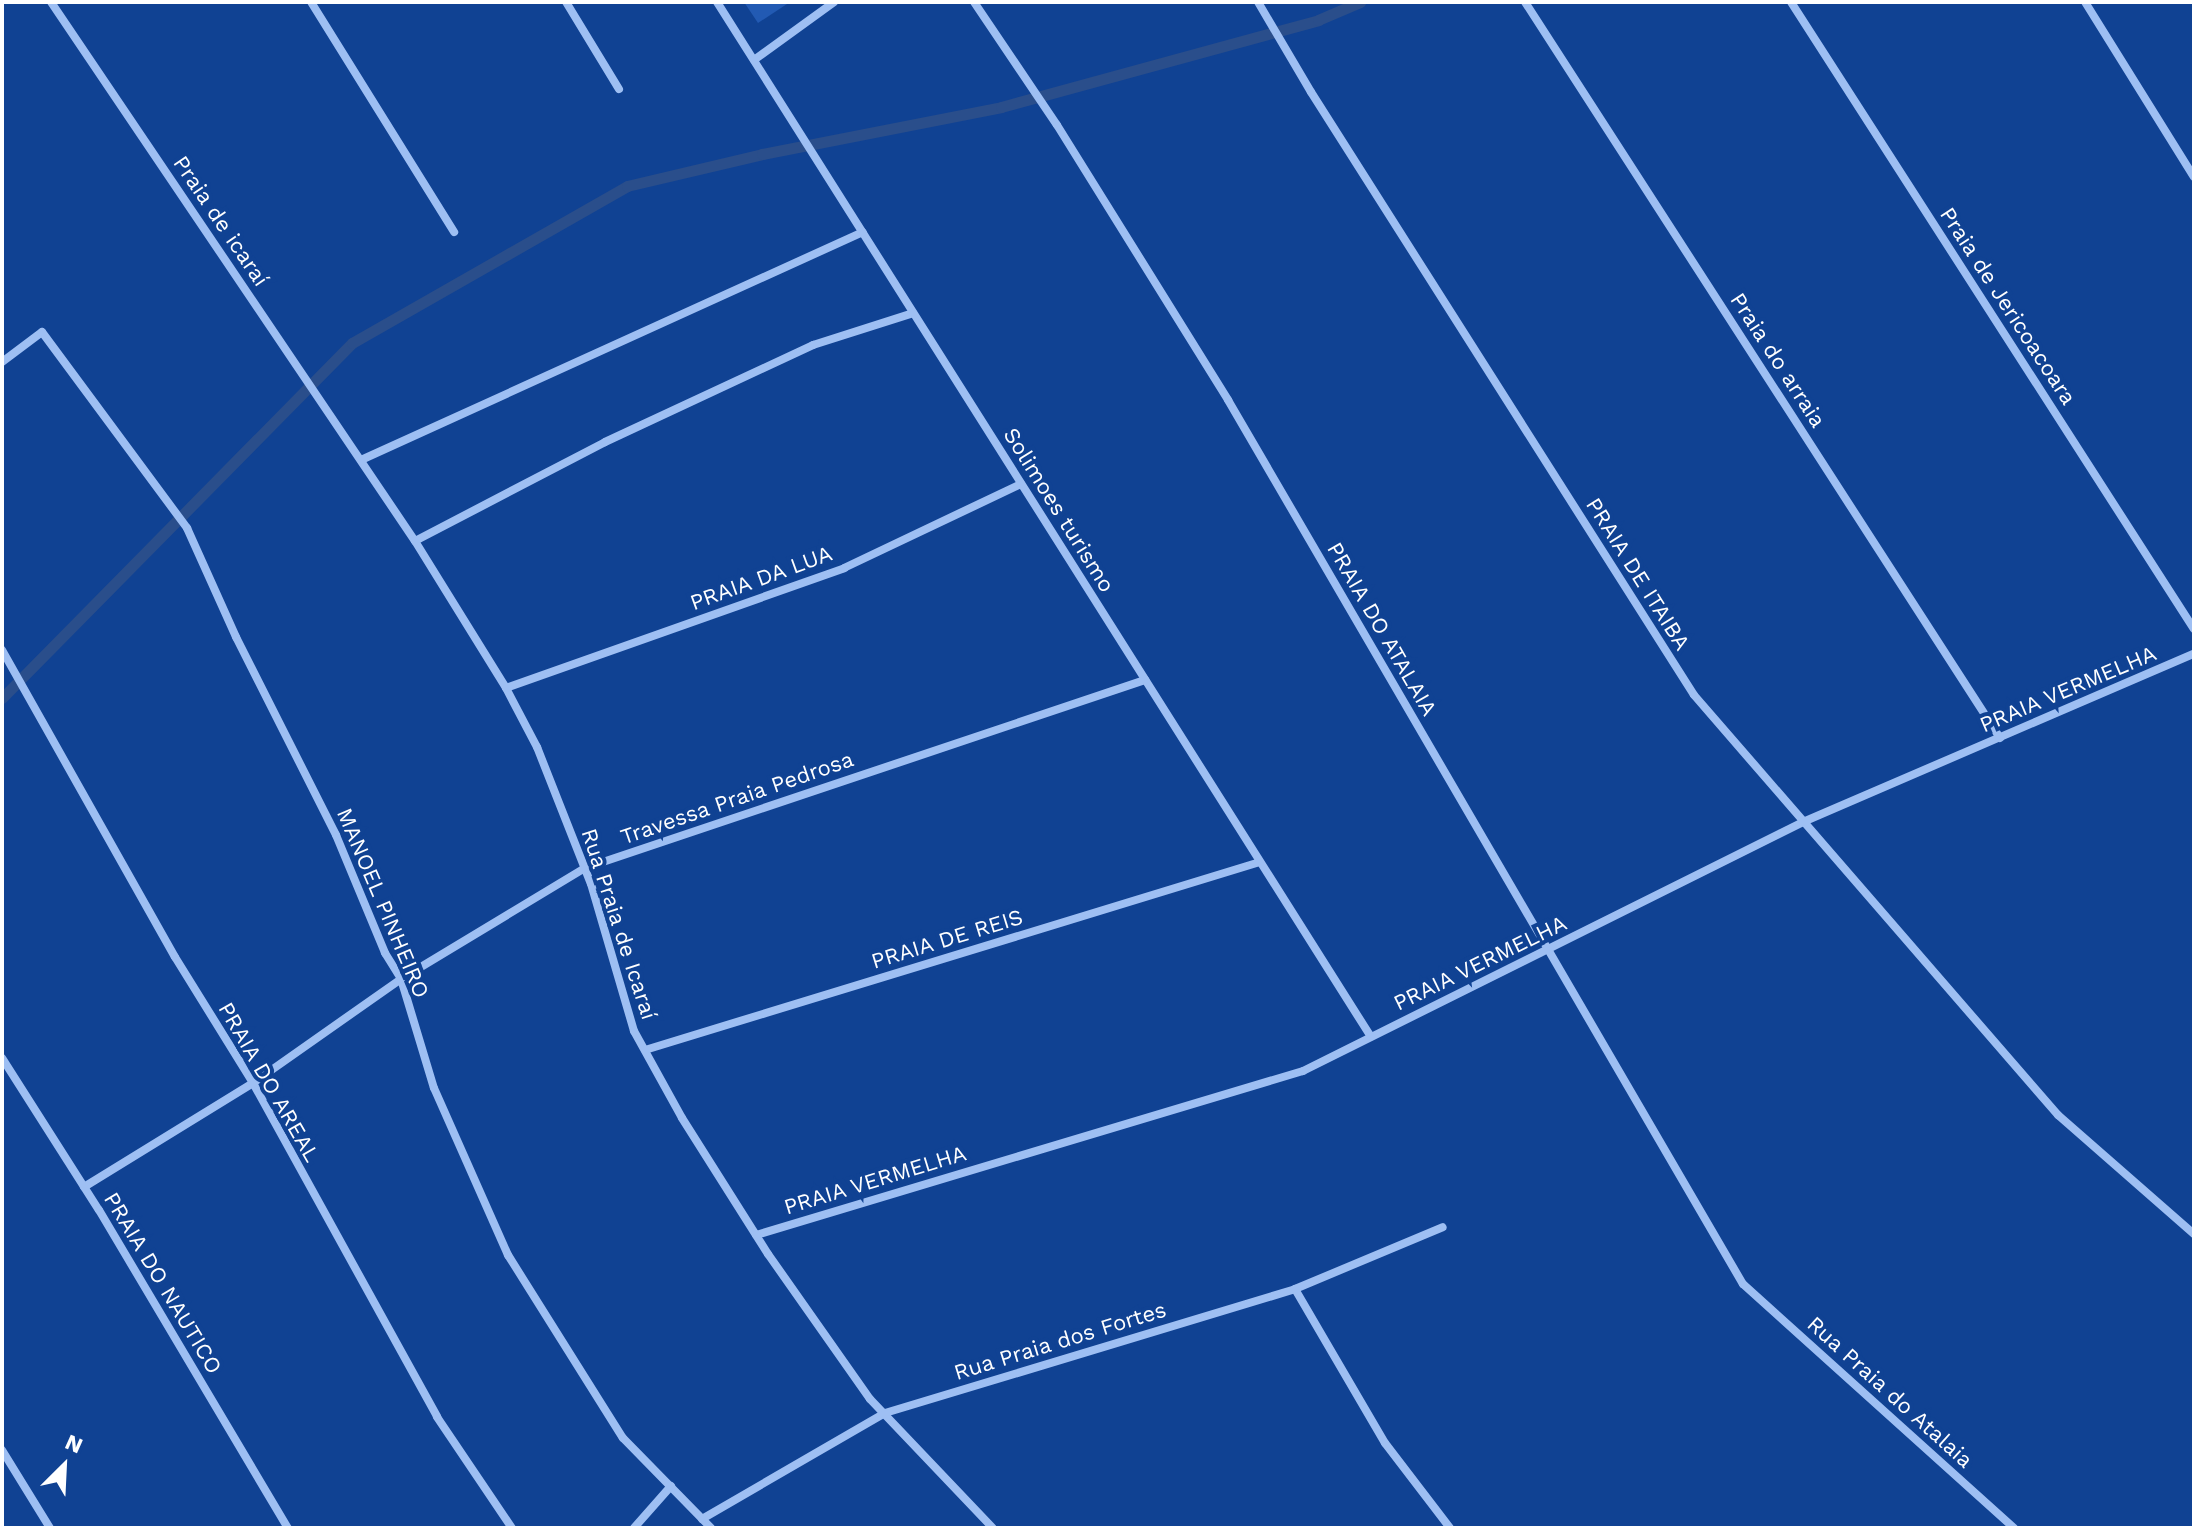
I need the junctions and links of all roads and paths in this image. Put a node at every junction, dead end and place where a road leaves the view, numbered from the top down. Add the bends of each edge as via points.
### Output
1 (51, 2) edge
2 (311, 2) edge
3 (566, 2) edge
4 (717, 2) edge
5 (834, 2) edge
6 (974, 2) edge
7 (1258, 2) edge
8 (1525, 2) edge
9 (1791, 2) edge
10 (2085, 2) edge
11 (754, 60) junction
12 (619, 89) dead end
13 (2194, 177) edge
14 (454, 232) dead end
15 (863, 232) junction
16 (913, 313) junction
17 (2, 362) edge
18 (361, 460) junction
19 (1021, 484) junction
20 (415, 541) junction
21 (2194, 629) edge
22 (2, 650) edge
23 (2194, 654) edge
24 (1145, 680) junction
25 (506, 688) junction
26 (2000, 738) junction
27 (1803, 822) junction
28 (1260, 862) junction
29 (585, 868) junction
30 (1548, 951) junction
31 (401, 979) junction
32 (1371, 1037) junction
33 (645, 1050) junction
34 (2, 1058) edge
35 (253, 1083) junction
36 (84, 1187) junction
37 (1443, 1227) dead end
38 (2194, 1234) edge
39 (756, 1235) junction
40 (1743, 1284) joint
41 (1295, 1289) junction
42 (885, 1413) junction
43 (2, 1450) edge
44 (671, 1486) junction
45 (702, 1519) junction
46 (50, 1528) edge
47 (288, 1528) edge
48 (512, 1528) edge
49 (634, 1528) edge
50 (711, 1528) edge
51 (993, 1528) edge
52 (1450, 1528) edge
53 (2014, 1528) edge

1 - 18 street, Praia de icaraí
2 - 14 street
3 - 12 street
4 - 11 street, Solimoes turismo
5 - 11 street
6 - 30 street, PRAIA DO ATALAIA via 1228,400
7 - 27 street, PRAIA DE ITAIBA via 1694,695
8 - 26 street, Praia do arraia
9 - 21 street, Praia de Jericoacoara
10 - 13 street
11 - 15 street, Solimoes turismo
15 - 16 street, Solimoes turismo
15 - 18 street
16 - 19 street, Solimoes turismo
16 - 20 street via 813,345 605,442
17 - 31 street, MANOEL PINHEIRO via 42,332 187,528
18 - 20 street, Rua Praia de Icaraí
19 - 24 street, Solimoes turismo
19 - 25 street, PRAIA DA LUA via 844,568
20 - 25 street, Rua Praia de Icaraí
22 - 35 street, PRAIA DO AREAL via 175,957
23 - 26 street, PRAIA VERMELHA
24 - 28 street, Solimoes turismo
24 - 29 street, Travessa Praia Pedrosa
25 - 29 street, Rua Praia de Icaraí via 537,747
26 - 27 street, PRAIA VERMELHA
27 - 30 street, PRAIA VERMELHA
27 - 38 street, PRAIA DE ITAIBA via 2058,1115
28 - 32 street, Solimoes turismo
28 - 33 street, PRAIA DE REIS
29 - 31 street, Travessa Praia Pedrosa
29 - 33 street, Rua Praia de Icaraí via 634,1031
30 - 32 street, PRAIA VERMELHA
30 - 40 street, PRAIA DO ATALAIA
31 - 35 street, Travessa Praia Pedrosa
31 - 44 street, MANOEL PINHEIRO via 434,1088 508,1255 623,1438
32 - 39 street, PRAIA VERMELHA via 1303,1071
33 - 39 street, Rua Praia de Icaraí
34 - 36 street, PRAIA DO NAUTICO
35 - 36 street, Travessa Praia Pedrosa
35 - 48 street, PRAIA DO AREAL via 437,1417
36 - 47 street, PRAIA DO NAUTICO
37 - 41 street, Rua Praia dos Fortes
39 - 42 street, Rua Praia de Icaraí
40 - 53 street, Rua Praia do Atalaia
41 - 42 street, Rua Praia dos Fortes
41 - 52 street via 1385,1443
42 - 45 street, Rua Praia dos Fortes
42 - 51 street, Rua Praia de Icaraí
43 - 46 street
44 - 45 street, MANOEL PINHEIRO
44 - 49 street
45 - 50 street, MANOEL PINHEIRO

